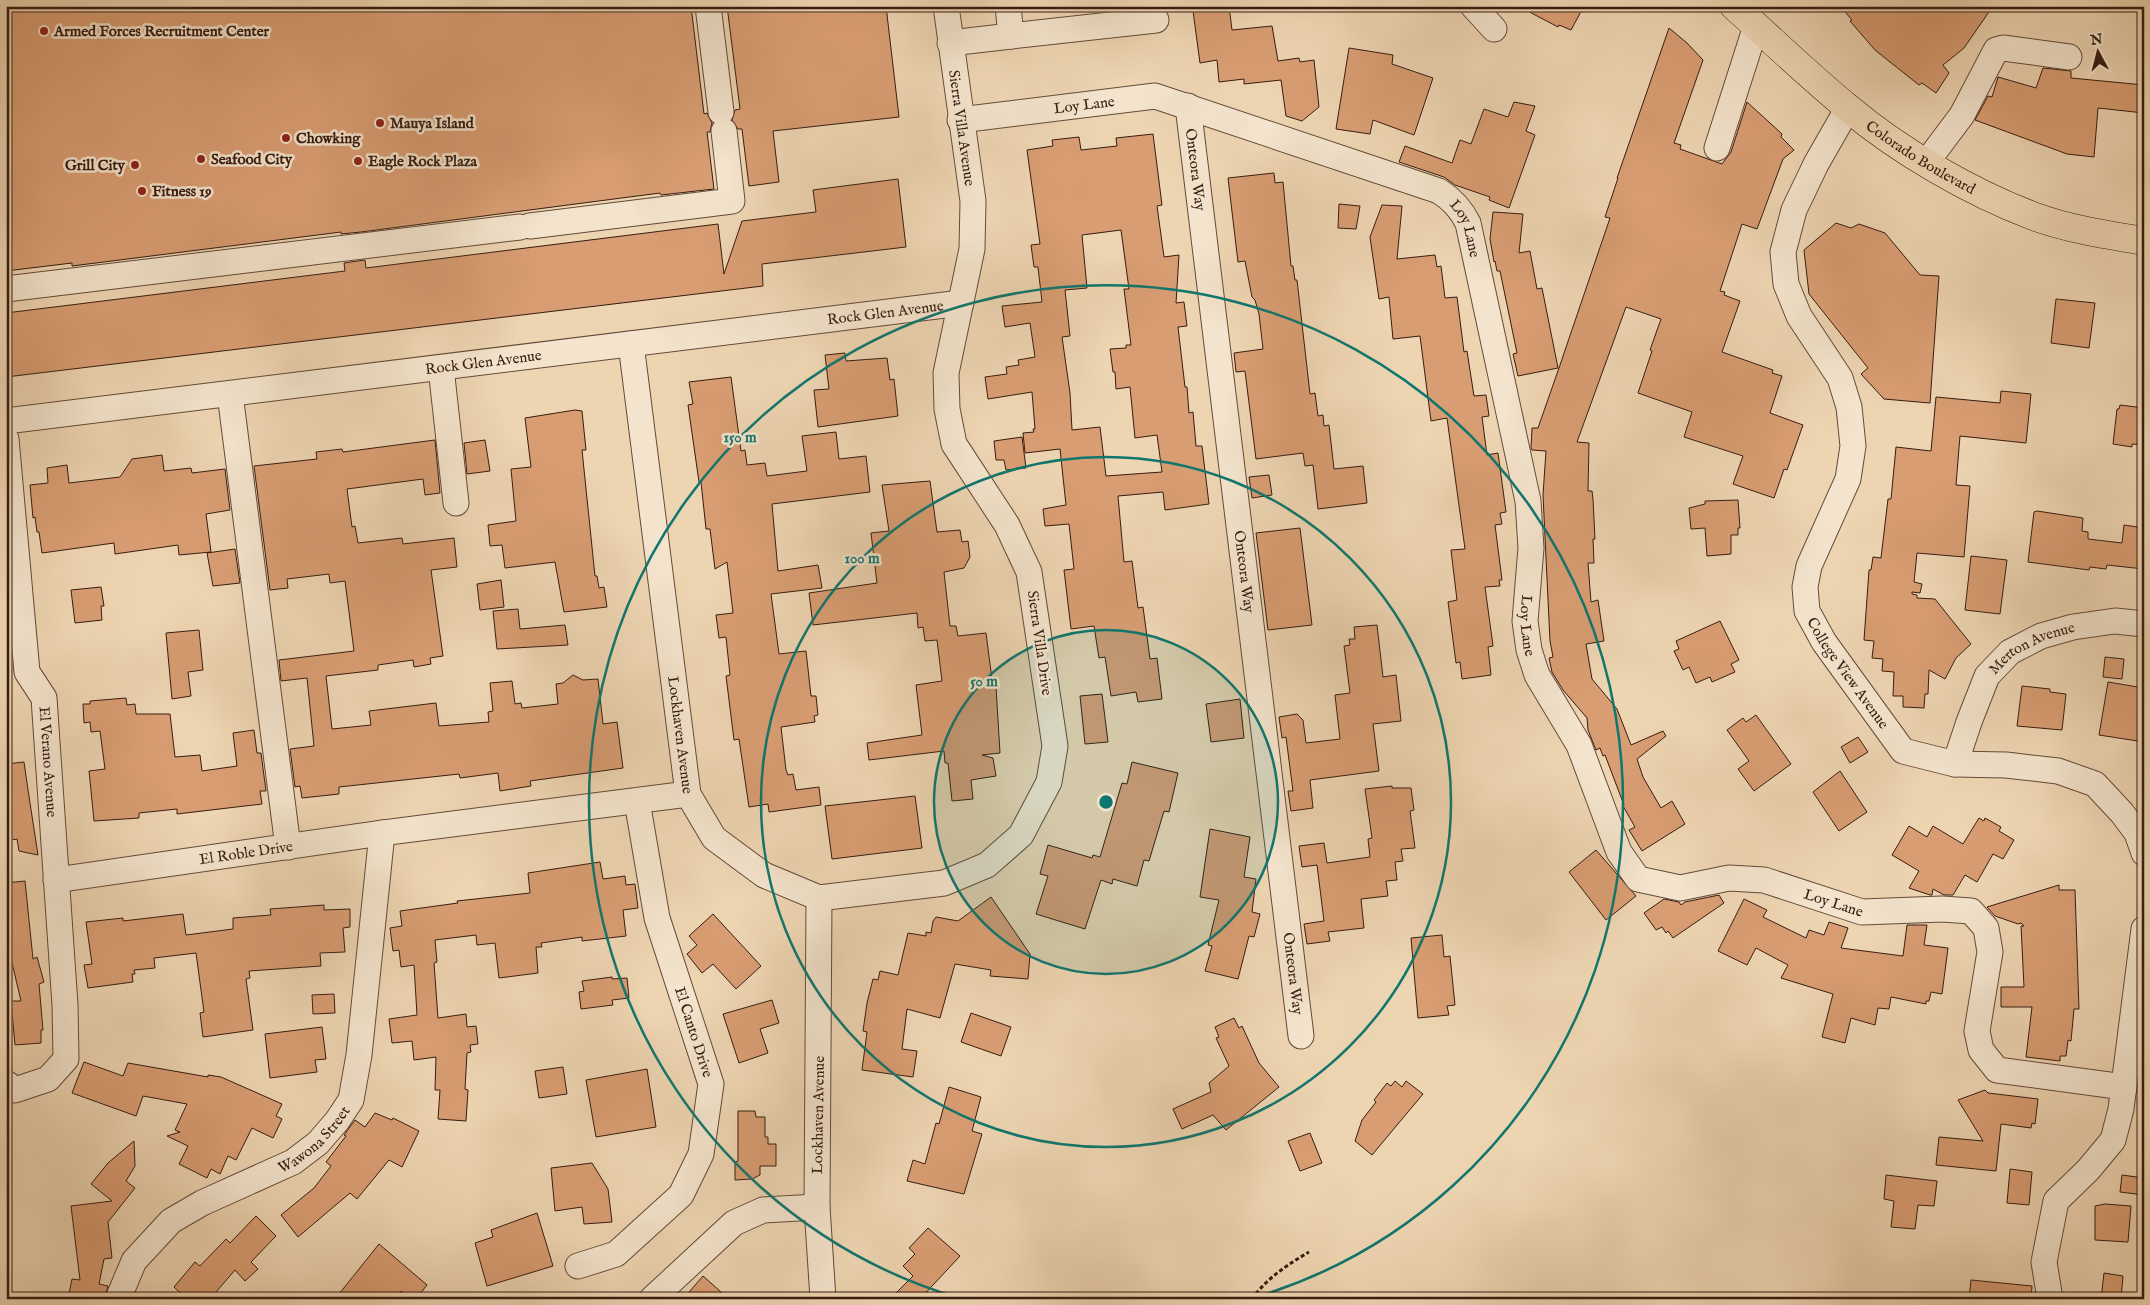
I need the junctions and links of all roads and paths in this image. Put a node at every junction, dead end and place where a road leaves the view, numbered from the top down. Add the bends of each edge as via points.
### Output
1 (708, 6) edge
2 (946, 6) edge
3 (1008, 6) edge
4 (1473, 6) edge
5 (1734, 6) edge
6 (1156, 20) dead end
7 (1756, 26) junction
8 (1494, 29) dead end
9 (1011, 36) junction
10 (950, 43) junction
11 (2070, 57) dead end
12 (1188, 106) junction
13 (1848, 108) junction
14 (960, 120) junction
15 (1717, 148) dead end
16 (1926, 163) junction
17 (2144, 241) edge
18 (972, 249) joint
19 (6, 289) edge
20 (961, 303) junction
21 (631, 344) junction
22 (441, 368) junction
23 (230, 394) junction
24 (6, 421) edge
25 (6, 439) edge
26 (456, 503) dead end
27 (2144, 624) edge
28 (1955, 764) junction
29 (688, 794) junction
30 (637, 800) junction
31 (382, 833) junction
32 (288, 847) junction
33 (2144, 853) edge
34 (56, 880) junction
35 (819, 898) junction
36 (2144, 928) edge
37 (1301, 1036) dead end
38 (2135, 1063) edge
39 (6, 1084) edge
40 (2124, 1086) junction
41 (817, 1207) junction
42 (1309, 1252) dead end
43 (578, 1266) dead end
44 (118, 1299) edge
45 (652, 1299) edge
46 (823, 1299) edge
47 (1252, 1299) edge
48 (2050, 1299) edge

1 - 19 street via 732,201
2 - 10 street, Sierra Villa Avenue
3 - 9 street
4 - 8 street
5 - 7 main road, Colorado Boulevard
6 - 9 street
7 - 13 main road, Colorado Boulevard
7 - 15 street
9 - 10 street
10 - 14 street, Sierra Villa Avenue
11 - 16 street via 2003,48 1996,50 1962,115
12 - 14 street, Loy Lane via 1146,96
12 - 37 street, Onteora Way
12 - 40 street, Loy Lane via 1439,191 1462,211 1468,223 1528,501 1531,548 1526,621 1529,650 1537,675 1579,745 1619,852 1638,879 1680,888 1729,878 1764,880 1862,912 1971,911 1986,928 1990,952 1977,1031 1981,1050 1998,1070
13 - 16 main road, Colorado Boulevard
13 - 28 street, College View Avenue via 1794,210 1783,252 1786,284 1799,316 1840,378 1849,407 1852,446 1848,479 1809,566 1805,587 1807,611 1824,642 1902,751
14 - 18 street, Sierra Villa Avenue via 972,201
16 - 17 main road, Colorado Boulevard via 2033,216 2103,235
18 - 20 street, Sierra Villa Drive
20 - 21 street, Rock Glen Avenue
20 - 35 street, Sierra Villa Drive via 946,373 947,409 954,444 1007,525 1030,572 1055,746 1049,782 1021,835 987,865 944,883
21 - 22 street, Rock Glen Avenue
21 - 29 street, Lockhaven Avenue
22 - 23 street, Rock Glen Avenue
22 - 26 street
23 - 24 street, Rock Glen Avenue
23 - 32 street
25 - 34 street, El Verano Avenue via 27,672 44,698
27 - 28 street, Merton Avenue via 2115,621 2073,627 2041,636 2010,652 1988,676 1968,722
28 - 33 street, College View Avenue via 2058,770 2095,784 2137,833
29 - 30 street, El Roble Drive
29 - 35 street, Lockhaven Avenue via 714,838 764,876
30 - 31 street, El Roble Drive
30 - 43 street, El Canto Drive via 657,918 712,1084 701,1154 681,1196 616,1254
31 - 32 street, El Roble Drive
31 - 44 street, Wawona Street via 359,1055 351,1100 318,1143 293,1162 171,1221 134,1261
32 - 34 street, El Roble Drive
34 - 39 street via 66,1059 48,1079 15,1090
35 - 41 street, Lockhaven Avenue
36 - 38 street
38 - 40 street
40 - 48 street via 2113,1140 2056,1201 2044,1262
41 - 45 street via 763,1210 734,1223
41 - 46 street, Lockhaven Avenue
42 - 47 path via 1281,1269

